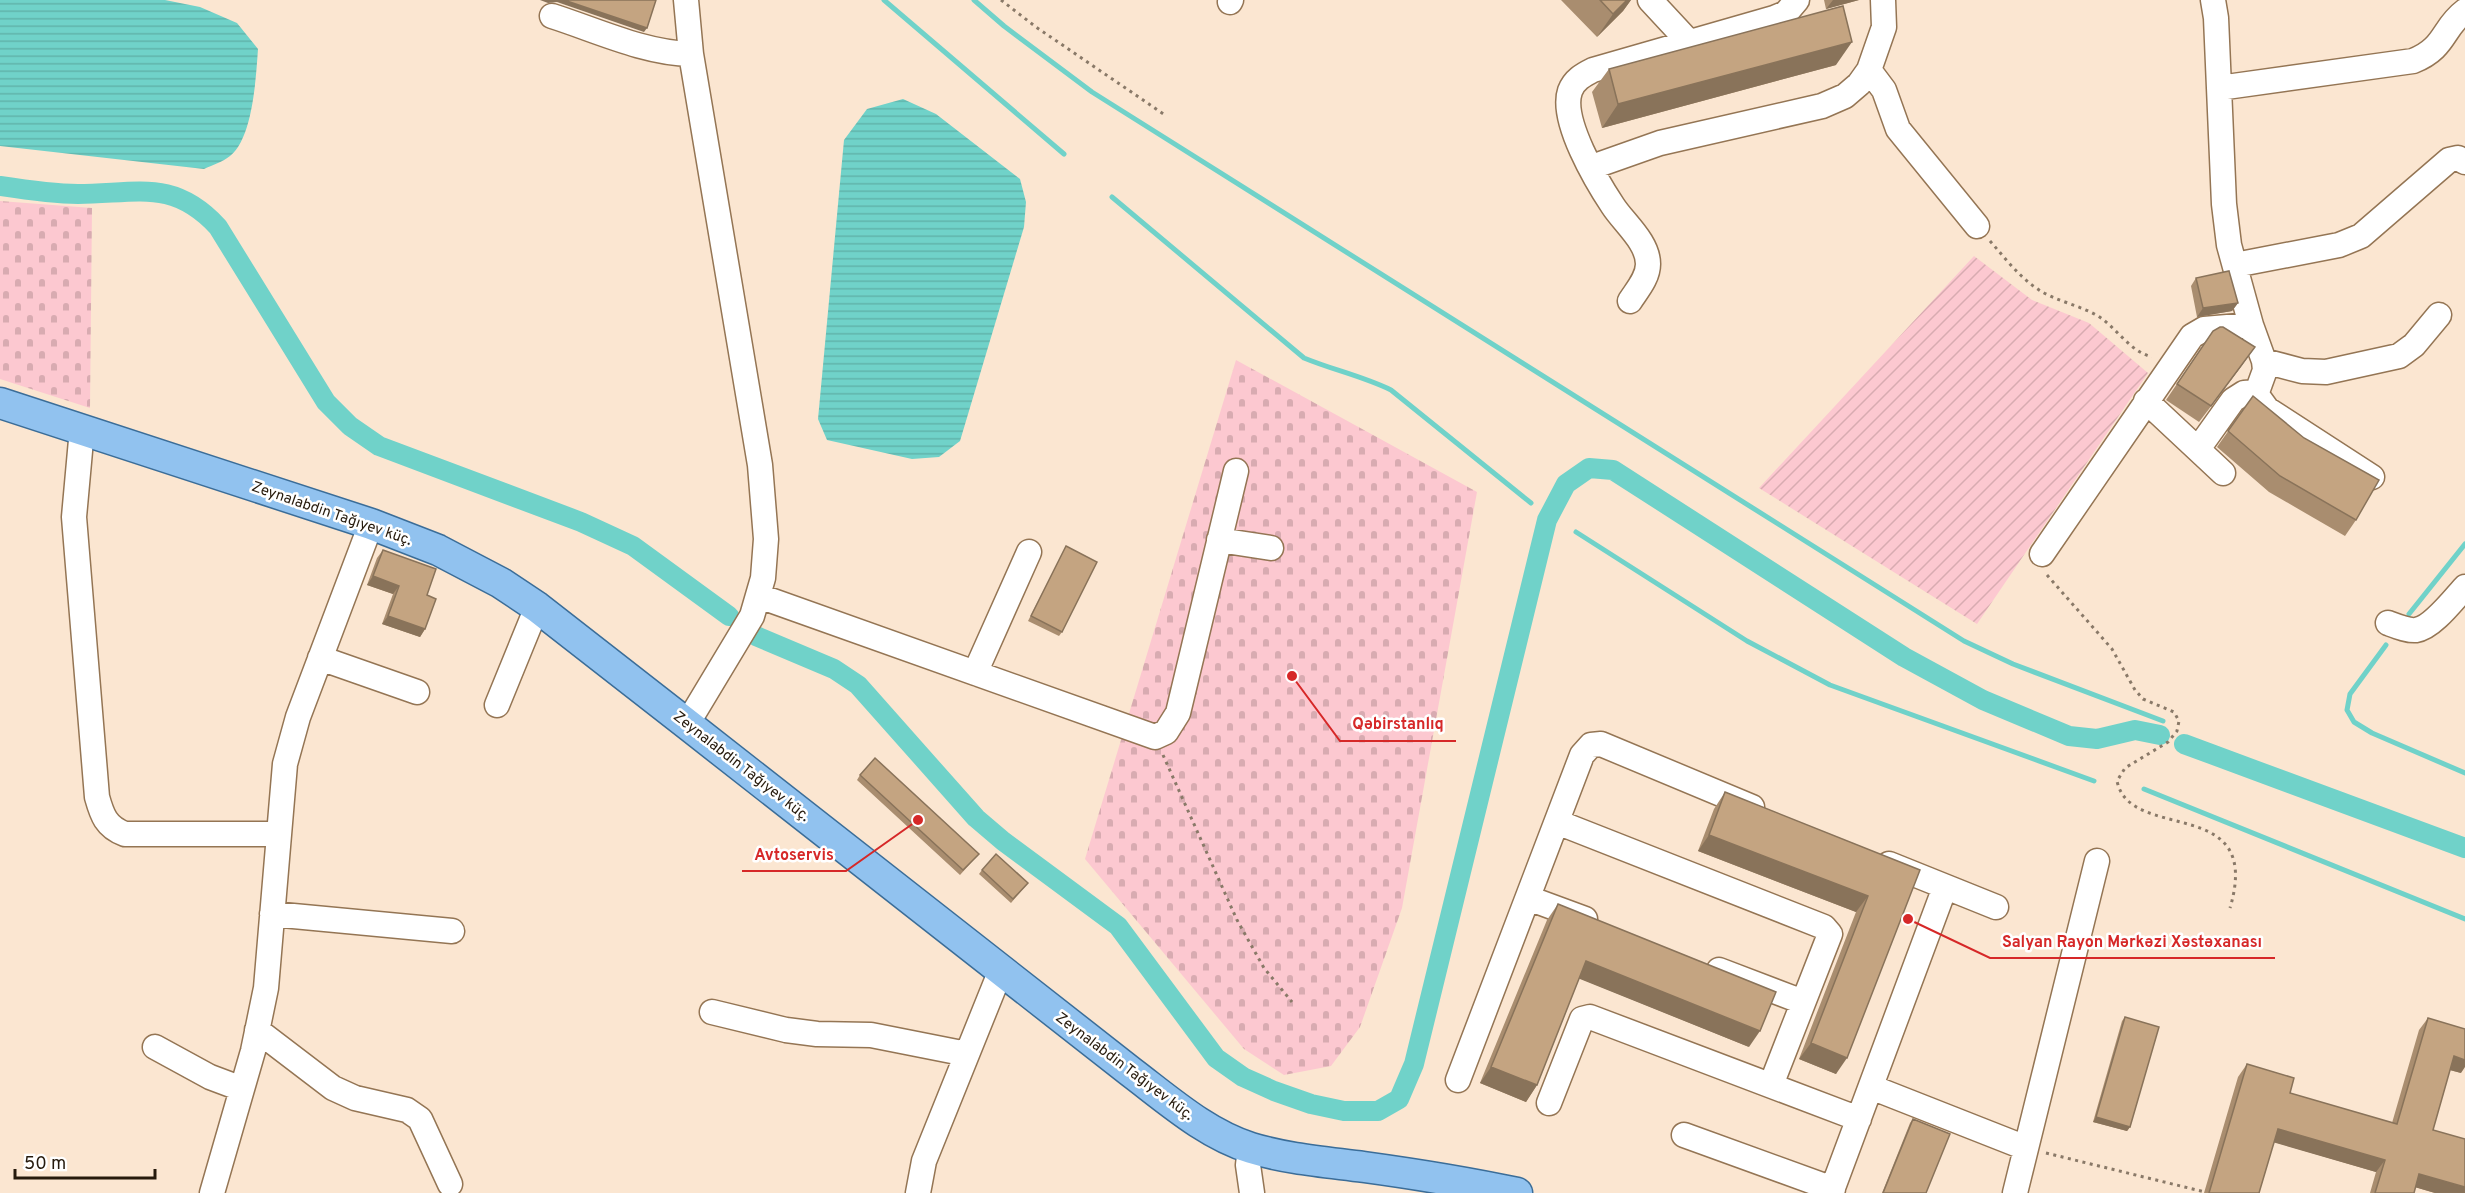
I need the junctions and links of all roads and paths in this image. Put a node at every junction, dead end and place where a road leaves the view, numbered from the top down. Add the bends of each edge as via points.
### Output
1 (686, 0) edge
2 (1001, 0) edge
3 (1650, 0) edge
4 (1797, 0) edge
5 (1883, 0) edge
6 (2213, 0) edge
7 (2465, 11) edge
8 (552, 16) dead end
9 (1689, 42) junction
10 (691, 54) junction
11 (1869, 70) junction
12 (2219, 88) junction
13 (1165, 115) dead end
14 (2465, 162) edge
15 (1592, 167) junction
16 (1977, 226) joint
17 (2235, 265) junction
18 (1630, 301) dead end
19 (2439, 315) dead end
20 (2251, 325) junction
21 (2264, 361) junction
22 (2173, 362) junction
23 (2257, 392) junction
24 (2146, 401) junction
25 (0, 403) edge
26 (82, 429) junction
27 (2198, 450) junction
28 (1236, 471) dead end
29 (2223, 473) dead end
30 (2372, 477) edge
31 (371, 524) junction
32 (1219, 540) junction
33 (1271, 548) dead end
34 (1029, 552) dead end
35 (2042, 554) joint
36 (2465, 587) edge
37 (759, 596) junction
38 (537, 607) junction
39 (2388, 624) dead end
40 (320, 658) junction
41 (975, 673) junction
42 (417, 692) dead end
43 (496, 705) dead end
44 (687, 723) junction
45 (1155, 737) junction
46 (1773, 815) edge
47 (1557, 822) junction
48 (279, 834) junction
49 (1869, 856) edge
50 (2097, 861) dead end
51 (1945, 887) junction
52 (1528, 898) junction
53 (1996, 907) dead end
54 (2230, 908) dead end
55 (272, 914) junction
56 (1605, 927) edge
57 (452, 931) dead end
58 (1693, 960) edge
59 (1001, 970) junction
60 (1292, 1002) dead end
61 (1803, 1002) junction
62 (712, 1012) dead end
63 (257, 1030) junction
64 (155, 1047) dead end
65 (967, 1054) junction
66 (1458, 1080) dead end
67 (1771, 1085) junction
68 (1871, 1086) junction
69 (242, 1089) junction
70 (1549, 1103) dead end
71 (1859, 1119) junction
72 (1684, 1135) dead end
73 (1250, 1148) junction
74 (2026, 1148) junction
75 (450, 1184) dead end
76 (1832, 1191) edge
77 (2205, 1192) edge
78 (212, 1193) edge
79 (918, 1193) edge
80 (1252, 1193) edge
81 (1517, 1193) edge
82 (2015, 1193) edge

1 - 10 street
2 - 13 path
3 - 9 street
4 - 9 street via 1786,13 1774,18
5 - 11 street via 1884,27
6 - 12 street
7 - 12 street via 2441,43 2428,55 2413,61
8 - 10 street via 673,54
9 - 15 street via 1579,77 1570,92 1568,106 1571,124
10 - 37 street via 760,465 766,539
11 - 15 street via 1845,96 1822,106 1660,143
11 - 16 street via 1884,90 1899,129
12 - 17 street via 2224,204
14 - 17 street via 2458,158 2448,160 2361,236 2339,245
15 - 18 street via 1613,207 1645,250 1645,277
16 - 22 path via 2021,277 2040,291 2096,315 2132,348
17 - 20 street
19 - 21 street via 2414,345 2399,356 2326,372 2302,371
20 - 21 street
20 - 22 street via 2204,329 2192,336
21 - 23 street
22 - 24 street
23 - 27 street via 2244,393 2234,400
23 - 30 street via 2267,409
24 - 27 street
24 - 35 street
25 - 26 main road, Zeynalabdin Tağıyev küç.
26 - 31 main road, Zeynalabdin Tağıyev küç.
26 - 48 street via 74,517 97,797 102,816 113,830 125,834
27 - 29 street
28 - 32 street
31 - 38 main road, Zeynalabdin Tağıyev küç. via 467,564
31 - 40 street
32 - 33 street
32 - 45 street via 1178,713 1166,732
34 - 41 street
35 - 54 path via 2044,571 2112,649 2135,690 2143,699 2174,712 2179,721 2168,742 2125,768 2117,781 2120,792 2143,810 2204,829 2224,842 2237,869
36 - 39 street via 2434,619 2415,631
37 - 41 street
37 - 44 street via 752,616
38 - 43 street
38 - 44 main road, Zeynalabdin Tağıyev küç.
40 - 42 street
40 - 48 street via 285,764
41 - 45 street
44 - 59 main road, Zeynalabdin Tağıyev küç.
45 - 60 path via 1237,920 1264,968
46 - 47 street via 1601,744 1591,745 1582,755
47 - 52 street
47 - 61 street via 1824,927 1830,934
48 - 55 street
49 - 51 street
50 - 74 street
51 - 53 street
51 - 68 street
52 - 56 street
52 - 66 street
55 - 57 street
55 - 63 street via 266,988
58 - 61 street
59 - 65 street
59 - 73 main road, Zeynalabdin Tağıyev küç. via 1192,1118
61 - 67 street
62 - 65 street via 786,1030 871,1035
63 - 69 street
63 - 75 street via 333,1088 355,1098 407,1110 420,1119
64 - 69 street via 210,1077
65 - 79 street via 924,1161
67 - 70 street via 1590,1017 1582,1019
67 - 71 street
68 - 71 street
68 - 74 street
69 - 78 street
71 - 76 street
72 - 76 street
73 - 80 street
73 - 81 main road, Zeynalabdin Tağıyev küç. via 1294,1158 1453,1179
74 - 77 path
74 - 82 street

